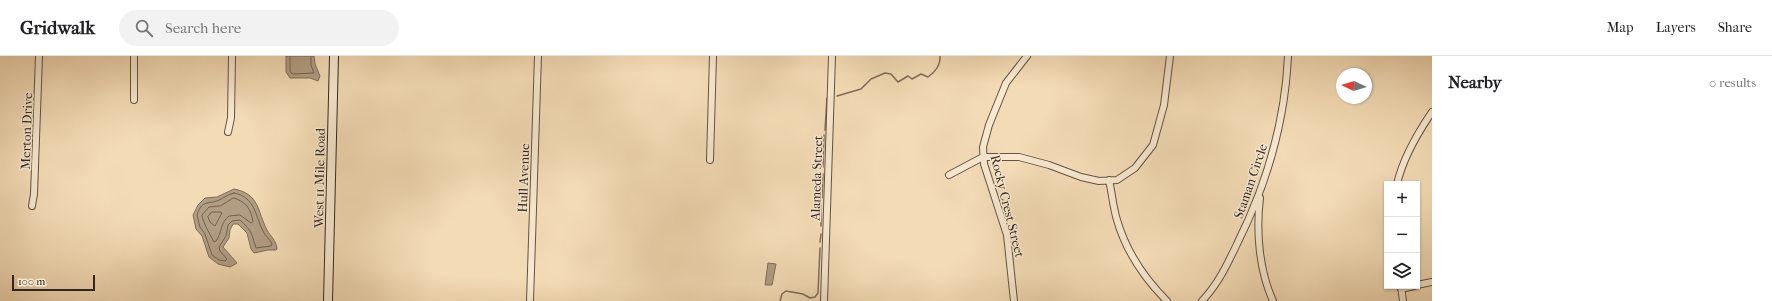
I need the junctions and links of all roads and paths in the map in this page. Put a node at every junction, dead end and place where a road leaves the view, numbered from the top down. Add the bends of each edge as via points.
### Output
1 (39, 56) edge
2 (134, 56) edge
3 (232, 56) edge
4 (334, 56) edge
5 (538, 56) edge
6 (713, 56) edge
7 (832, 56) edge
8 (1027, 56) edge
9 (1170, 56) edge
10 (1288, 56) edge
11 (134, 100) dead end
12 (1432, 112) edge
13 (228, 132) dead end
14 (983, 157) junction
15 (710, 160) dead end
16 (949, 175) dead end
17 (1109, 180) junction
18 (1398, 181) edge
19 (1262, 187) junction
20 (32, 206) dead end
21 (1432, 282) edge
22 (1420, 285) edge
23 (1401, 289) edge
24 (328, 301) edge
25 (530, 301) edge
26 (824, 301) edge
27 (1014, 301) edge
28 (1167, 301) edge
29 (1202, 301) edge
30 (1273, 301) edge
31 (1403, 301) edge

1 - 20 street, Merton Drive
2 - 11 street
3 - 13 street via 232,108
4 - 24 street, West 11 Mile Road
5 - 25 street, Hull Avenue
6 - 15 street
7 - 26 street, Alameda Street
8 - 14 street, Rocky Crest Street via 1006,83 984,140
9 - 17 street via 1164,105 1153,145 1136,168 1117,180
10 - 19 street, Staman Circle via 1275,145
12 - 18 street via 1414,142
14 - 16 street
14 - 17 street via 1019,157 1049,165 1081,178
14 - 27 street, Rocky Crest Street via 1007,236
17 - 28 street via 1117,220 1129,250 1153,287
19 - 29 street, Staman Circle via 1250,219 1217,284
19 - 30 street via 1258,220 1260,249 1264,274
21 - 22 street
23 - 31 street

